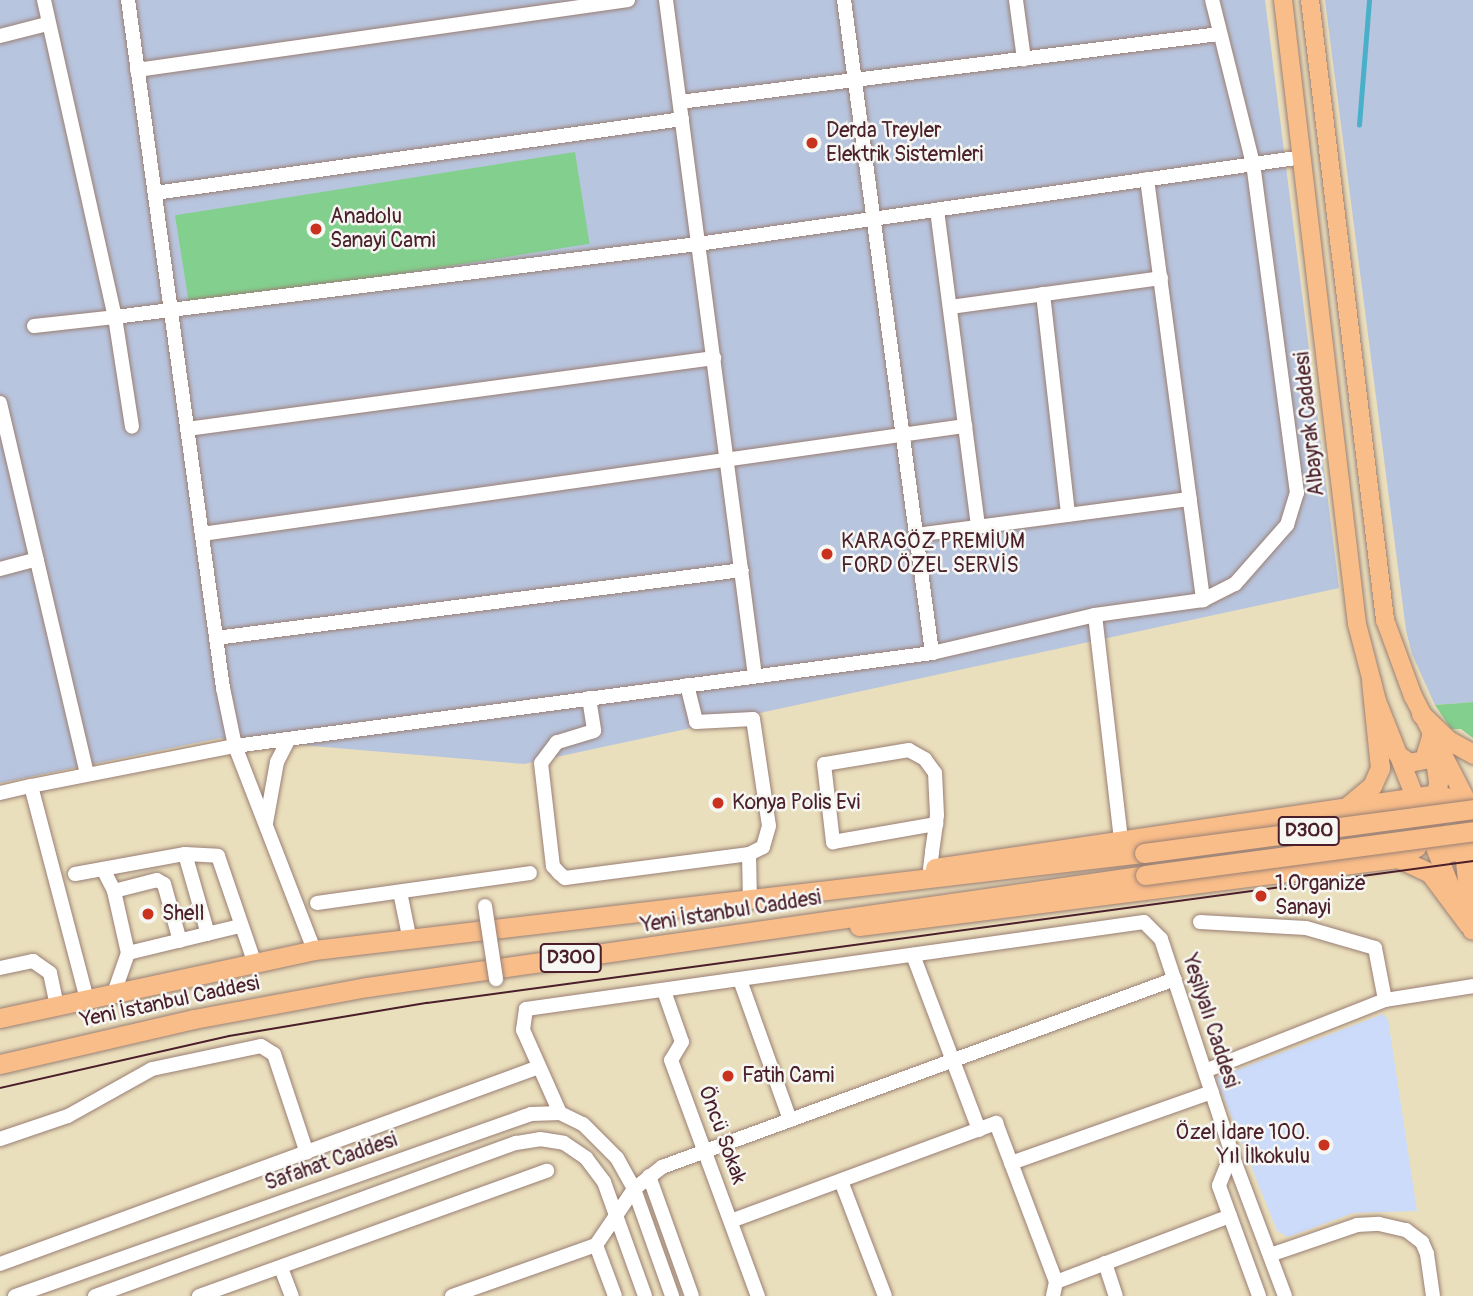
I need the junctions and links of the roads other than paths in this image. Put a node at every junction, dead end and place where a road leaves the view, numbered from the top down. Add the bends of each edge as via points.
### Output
1 (44, 0) edge
2 (128, 0) edge
3 (628, 0) edge
4 (666, 0) edge
5 (844, 0) edge
6 (1016, 0) edge
7 (1212, 0) edge
8 (1283, 0) edge
9 (1310, 0) edge
10 (47, 24) junction
11 (1219, 34) junction
12 (0, 36) edge
13 (1024, 59) junction
14 (137, 71) junction
15 (855, 80) junction
16 (680, 102) junction
17 (682, 119) junction
18 (1303, 157) junction
19 (1253, 164) junction
20 (1147, 179) junction
21 (155, 193) junction
22 (937, 210) junction
23 (874, 219) junction
24 (698, 244) junction
25 (1161, 278) junction
26 (1043, 294) junction
27 (950, 307) junction
28 (171, 313) junction
29 (115, 317) junction
30 (34, 326) dead end
31 (714, 358) junction
32 (0, 403) edge
33 (965, 426) junction
34 (132, 427) dead end
35 (187, 429) junction
36 (903, 436) junction
37 (727, 462) junction
38 (1190, 499) junction
39 (1068, 514) junction
40 (978, 526) junction
41 (202, 534) junction
42 (916, 535) junction
43 (37, 559) junction
44 (0, 569) edge
45 (741, 570) junction
46 (1203, 600) junction
47 (1095, 615) junction
48 (216, 638) junction
49 (932, 653) junction
50 (755, 676) junction
51 (1371, 681) junction
52 (687, 685) junction
53 (589, 698) junction
54 (1421, 713) junction
55 (1431, 732) junction
56 (289, 740) junction
57 (235, 746) junction
58 (1397, 754) junction
59 (1473, 754) edge
60 (87, 773) junction
61 (31, 786) junction
62 (0, 793) edge
63 (1437, 794) junction
64 (1413, 797) junction
65 (1345, 807) junction
66 (1472, 813) edge
67 (936, 824) junction
68 (265, 828) junction
69 (1426, 833) junction
70 (1121, 839) junction
71 (1468, 851) edge
72 (185, 854) junction
73 (749, 854) junction
74 (1398, 858) junction
75 (1355, 864) junction
76 (103, 869) junction
77 (930, 869) junction
78 (530, 873) dead end
79 (75, 874) dead end
80 (850, 890) junction
81 (114, 891) junction
82 (400, 892) junction
83 (750, 901) junction
84 (317, 903) dead end
85 (485, 906) dead end
86 (1200, 922) dead end
87 (240, 926) junction
88 (1473, 930) edge
89 (767, 931) junction
90 (208, 934) junction
91 (409, 936) junction
92 (180, 941) junction
93 (314, 950) junction
94 (128, 953) junction
95 (913, 956) junction
96 (254, 961) junction
97 (0, 968) edge
98 (496, 979) dead end
99 (1175, 979) junction
100 (740, 980) junction
101 (1473, 986) edge
102 (664, 990) junction
103 (114, 993) junction
104 (87, 999) junction
105 (1385, 1000) junction
106 (57, 1005) junction
107 (0, 1018) edge
108 (954, 1060) junction
109 (0, 1064) edge
110 (539, 1067) junction
111 (1205, 1071) junction
112 (1212, 1092) junction
113 (560, 1113) junction
114 (790, 1120) junction
115 (979, 1130) junction
116 (0, 1139) edge
117 (706, 1151) junction
118 (307, 1153) junction
119 (1232, 1153) junction
120 (1011, 1163) junction
121 (547, 1171) dead end
122 (649, 1176) junction
123 (841, 1181) junction
124 (634, 1189) junction
125 (616, 1212) junction
126 (1230, 1216) junction
127 (732, 1221) junction
128 (596, 1245) junction
129 (1270, 1255) junction
130 (1105, 1263) junction
131 (0, 1264) edge
132 (281, 1268) junction
133 (1055, 1289) edge
134 (479, 1292) edge
135 (15, 1296) edge
136 (95, 1296) edge
137 (199, 1296) edge
138 (292, 1296) edge
139 (452, 1296) edge
140 (615, 1296) edge
141 (645, 1296) edge
142 (672, 1296) edge
143 (692, 1296) edge
144 (758, 1296) edge
145 (885, 1296) edge
146 (1116, 1296) edge
147 (1259, 1296) edge
148 (1285, 1296) edge
149 (1433, 1296) edge

1 - 10 street
2 - 14 street
3 - 14 street
4 - 16 street
5 - 15 street
6 - 13 street
7 - 11 street
8 - 18 main road, Albayrak Caddesi
9 - 54 main road via 1381,595 1394,650
10 - 12 street
10 - 29 street
11 - 13 street
11 - 19 street
13 - 15 street
14 - 21 street
15 - 16 street
15 - 23 street
16 - 17 street
17 - 21 street
17 - 24 street
18 - 19 street
18 - 51 main road, Albayrak Caddesi via 1355,614
19 - 20 street
19 - 46 street via 1297,492 1287,525 1263,557 1235,584
20 - 22 street
20 - 25 street
21 - 28 street
22 - 23 street
22 - 27 street
23 - 24 street
23 - 36 street
24 - 28 street
24 - 31 street
25 - 26 street
25 - 38 street
26 - 27 street
26 - 39 street
27 - 33 street
28 - 29 street
28 - 35 street
29 - 30 street
29 - 34 street
31 - 35 street
31 - 37 street
32 - 43 street
33 - 36 street
33 - 40 street
35 - 41 street
36 - 37 street
36 - 42 street
37 - 41 street
37 - 45 street
38 - 39 street
38 - 46 street
39 - 40 street
40 - 42 street
41 - 48 street
42 - 49 street
43 - 44 street
43 - 60 street
45 - 48 street
45 - 50 street
46 - 47 street
47 - 49 street
47 - 70 street
48 - 57 street
49 - 50 street
50 - 52 street
51 - 58 main road, Albayrak Caddesi
51 - 65 highway via 1380,768 1372,786
52 - 53 street
52 - 73 street via 696,722 753,719 769,826 763,847
53 - 56 street
53 - 73 street via 594,731 557,742 541,763 553,866 559,873 565,878
54 - 55 main road
54 - 59 highway via 1448,740
55 - 58 main road via 1424,760 1410,763
55 - 63 highway
55 - 66 main road
56 - 57 street
56 - 68 street via 277,762
57 - 60 street
57 - 68 street
58 - 64 main road, Albayrak Caddesi
60 - 61 street
61 - 62 street
61 - 104 street
63 - 64 highway
63 - 66 highway via 1450,797
63 - 69 highway
64 - 65 highway
64 - 69 main road, Albayrak Caddesi
65 - 70 highway
65 - 75 highway via 1376,813 1386,831 1380,850
66 - 71 highway
66 - 80 highway, Yeni İstanbul Caddesi / D300, bridge
66 - 89 highway, Yeni İstanbul Caddesi / D300, bridge via 1145,875 924,904
67 - 67 street via 936,773 925,759 909,750 824,764 833,842
67 - 77 street
68 - 93 street
69 - 71 highway via 1440,849
69 - 74 highway via 1416,847
69 - 88 main road, Albayrak Caddesi
70 - 77 highway
71 - 88 highway
72 - 76 street
72 - 87 street via 220,858
72 - 90 street
73 - 83 street
74 - 75 highway
74 - 88 highway via 1430,873
75 - 89 highway via 911,922
76 - 79 street
76 - 81 street
77 - 80 highway
78 - 82 street
80 - 83 highway, Yeni İstanbul Caddesi / D300
81 - 92 street via 162,881
81 - 94 street
82 - 84 street
82 - 91 street
83 - 91 highway, Yeni İstanbul Caddesi / D300
85 - 98 street, bridge
86 - 105 street via 1306,928 1375,948
87 - 90 street
87 - 96 street
89 - 109 highway, Yeni İstanbul Caddesi / D300 via 266,1004
90 - 92 street
91 - 93 highway, Yeni İstanbul Caddesi / D300
92 - 94 street
93 - 96 highway, Yeni İstanbul Caddesi / D300
94 - 103 street
95 - 99 street, Yeşilyalı Caddesi via 1144,922 1161,939
95 - 100 street
95 - 108 street
96 - 103 highway, Yeni İstanbul Caddesi / D300
97 - 106 street via 33,961 50,973
99 - 108 street
99 - 111 street, Yeşilyalı Caddesi
100 - 102 street
100 - 114 street
101 - 105 street
102 - 110 street via 526,1009 523,1030
102 - 117 street, Öncü Sokak via 682,1042 671,1060
103 - 104 highway, Yeni İstanbul Caddesi / D300
104 - 106 highway, Yeni İstanbul Caddesi / D300
105 - 111 street
106 - 107 highway, Yeni İstanbul Caddesi / D300
108 - 114 street
108 - 115 street
110 - 113 street
110 - 118 street
111 - 112 street, Yeşilyalı Caddesi
112 - 119 street, Yeşilyalı Caddesi
112 - 120 street
113 - 124 street via 602,1140
113 - 135 street, Safahat Caddesi via 531,1114
114 - 117 street
115 - 120 street via 996,1123
115 - 123 street
116 - 118 street via 68,1116 144,1072 261,1046 274,1054
117 - 122 street
117 - 127 street, Öncü Sokak
118 - 131 street
119 - 126 street via 1219,1186
119 - 129 street, Yeşilyalı Caddesi
120 - 133 street
121 - 132 street
122 - 124 street
122 - 143 street
123 - 127 street
123 - 145 street
124 - 125 street
124 - 142 street
125 - 128 street
125 - 136 street via 604,1182 586,1158 564,1143 540,1139 516,1143
125 - 141 street
126 - 130 street
126 - 147 street
127 - 144 street, Öncü Sokak
128 - 134 street
128 - 140 street
129 - 148 street, Yeşilyalı Caddesi
129 - 149 street via 1357,1225 1406,1230 1422,1242 1427,1254
130 - 133 street
130 - 146 street
132 - 137 street
132 - 138 street
134 - 139 street

